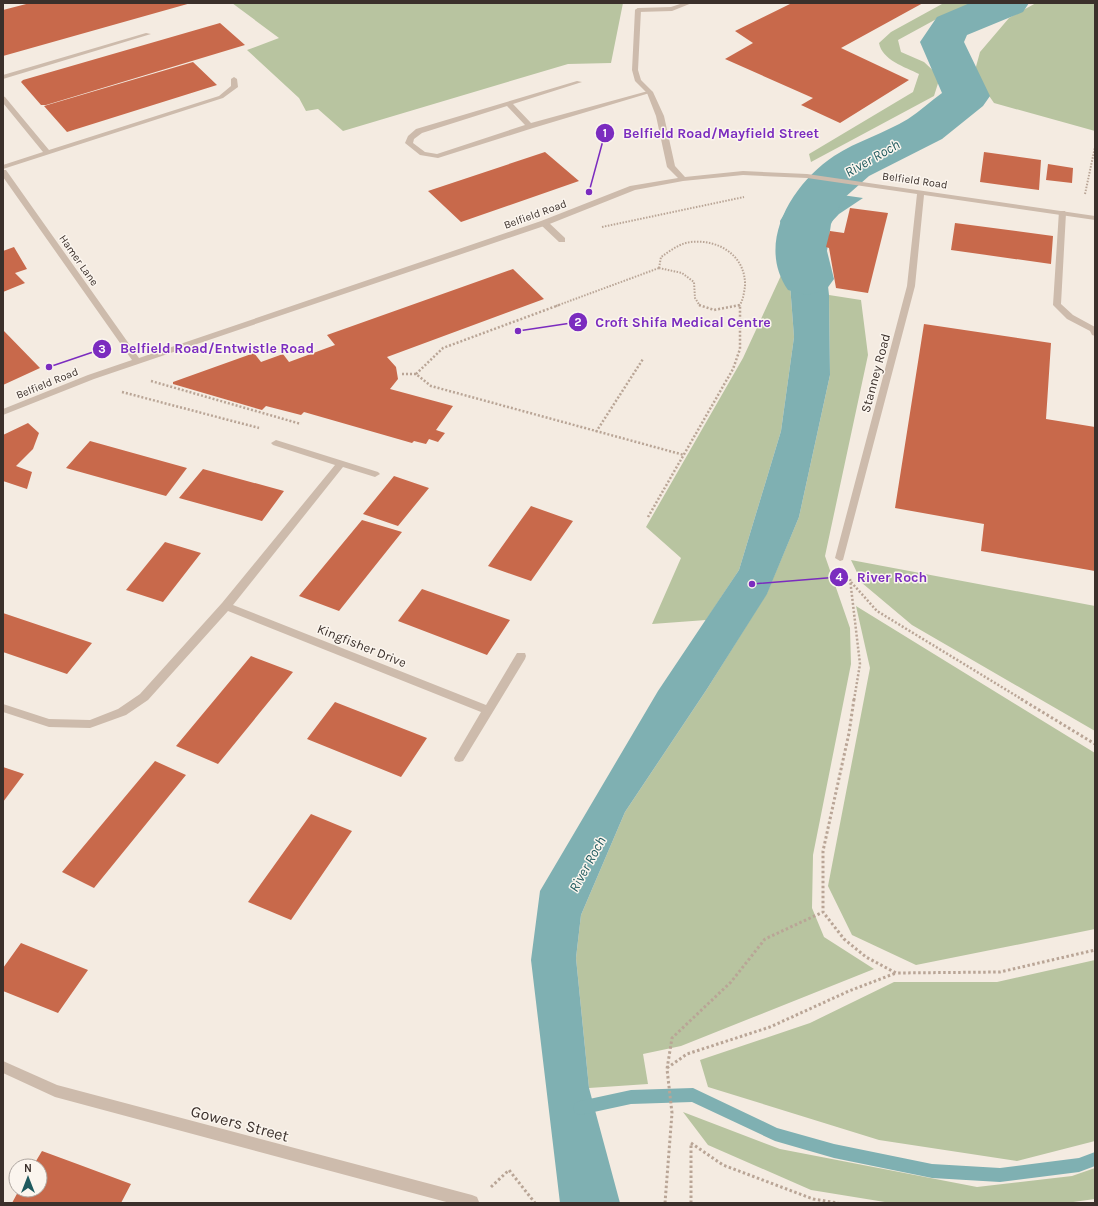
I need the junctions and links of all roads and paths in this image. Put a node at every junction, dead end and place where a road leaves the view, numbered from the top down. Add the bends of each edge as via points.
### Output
1 (689, 3) edge
2 (148, 34) dead end
3 (3, 78) edge
4 (234, 79) dead end
5 (580, 82) dead end
6 (650, 92) junction
7 (3, 98) edge
8 (509, 104) junction
9 (530, 126) junction
10 (1095, 147) edge
11 (48, 152) junction
12 (1092, 162) junction
13 (1095, 162) edge
14 (3, 167) edge
15 (3, 172) edge
16 (683, 179) junction
17 (921, 192) junction
18 (746, 197) dead end
19 (1062, 213) junction
20 (1080, 216) junction
21 (1095, 218) edge
22 (544, 223) junction
23 (560, 238) joint
24 (659, 268) junction
25 (740, 306) junction
26 (1095, 333) edge
27 (643, 359) dead end
28 (137, 361) junction
29 (402, 374) dead end
30 (416, 374) junction
31 (91, 377) junction
32 (3, 412) edge
33 (302, 424) dead end
34 (596, 432) junction
35 (276, 443) joint
36 (684, 455) junction
37 (341, 463) junction
38 (375, 474) dead end
39 (648, 517) dead end
40 (840, 558) joint
41 (851, 582) junction
42 (226, 606) junction
43 (521, 656) dead end
44 (3, 708) edge
45 (488, 710) junction
46 (1095, 744) edge
47 (459, 758) dead end
48 (824, 912) junction
49 (1095, 950) edge
50 (896, 973) junction
51 (3, 1067) edge
52 (667, 1068) junction
53 (472, 1202) edge
54 (535, 1203) edge
55 (665, 1203) edge
56 (691, 1203) edge
57 (838, 1203) edge

1 - 6 street via 672,9 638,10 635,70 638,81
2 - 3 street
4 - 11 street via 235,87 221,97
5 - 8 street
6 - 9 street
6 - 16 street via 660,116 671,167
7 - 11 street
8 - 9 street
8 - 9 street via 419,131 409,143 424,156 438,156
10 - 12 path
11 - 14 street
12 - 13 path
12 - 20 path
15 - 28 street, Hamer Lane
16 - 17 street, Belfield Road via 743,173 807,176
16 - 22 street, Belfield Road via 633,188
17 - 19 street, Belfield Road
17 - 40 street, Stanney Road via 911,286
18 - 23 path
19 - 20 street, Belfield Road
19 - 26 street via 1057,305 1070,317 1093,329
20 - 21 street, Belfield Road
22 - 23 street
22 - 28 street, Belfield Road
24 - 25 path via 686,274 694,282 695,299 699,305 708,309
24 - 25 path via 661,257 683,244 705,241 724,247 737,257 744,269 745,285
24 - 30 path via 443,348
25 - 36 path via 740,349 733,369
27 - 34 path
28 - 31 street, Belfield Road
28 - 33 path via 150,381
29 - 30 path
30 - 34 path via 431,386
31 - 32 street, Belfield Road
31 - 35 path via 115,390 268,431
34 - 36 path
35 - 37 street
36 - 39 path
37 - 38 street
37 - 42 street
40 - 41 path
41 - 46 path via 877,611
41 - 48 path via 860,664 849,733 823,851
42 - 44 street via 144,696 122,712 90,724 49,723
42 - 45 street, Kingfisher Drive
43 - 45 street
45 - 47 street
48 - 50 path via 844,939 866,956
48 - 52 path via 765,939 731,982 672,1038
49 - 50 path via 1000,972
50 - 52 path via 770,1027 687,1054
51 - 53 street, Gowers Street via 55,1091
52 - 55 path via 672,1113
53 - 54 path via 509,1170
56 - 57 path via 691,1143 723,1165 813,1199

